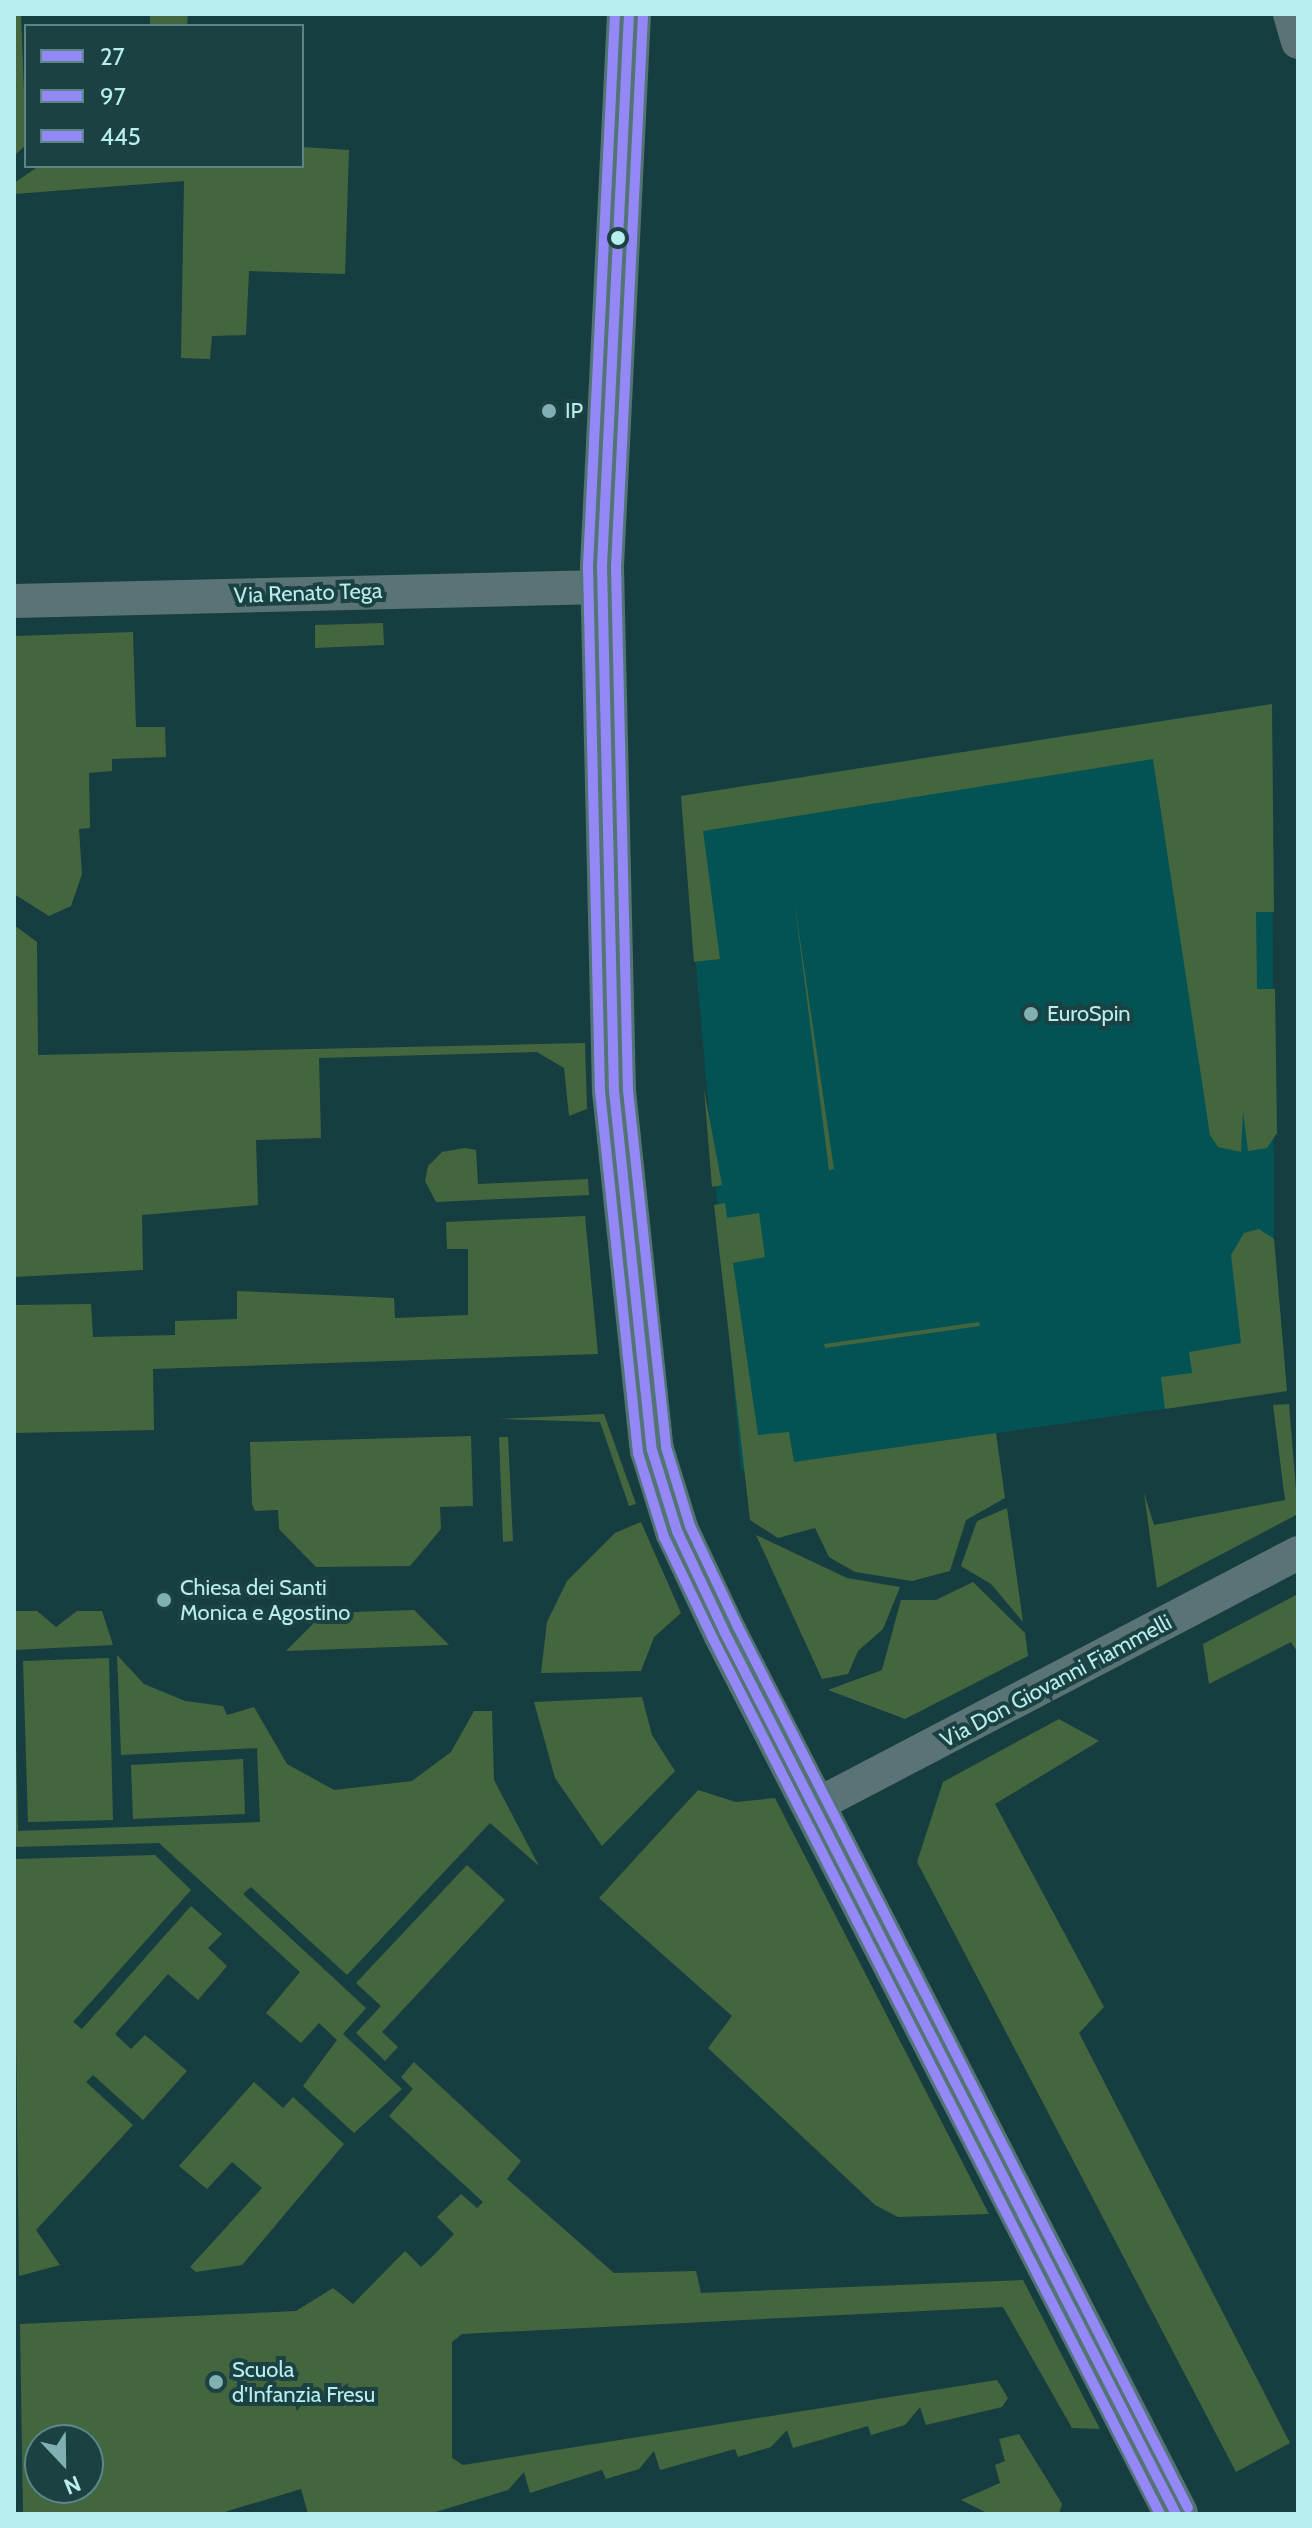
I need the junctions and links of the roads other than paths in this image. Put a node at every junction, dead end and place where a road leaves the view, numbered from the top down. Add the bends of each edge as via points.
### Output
1 (629, 14) edge
2 (1290, 14) edge
3 (1298, 42) edge
4 (602, 587) junction
5 (14, 601) edge
6 (1298, 1553) edge
7 (813, 1807) junction
8 (1176, 2514) edge

1 - 4 street
2 - 3 street
4 - 5 street, Via Renato Tega
4 - 7 street via 614,1091 646,1421 677,1531
6 - 7 street, Via Don Giovanni Fiammelli
7 - 8 street

